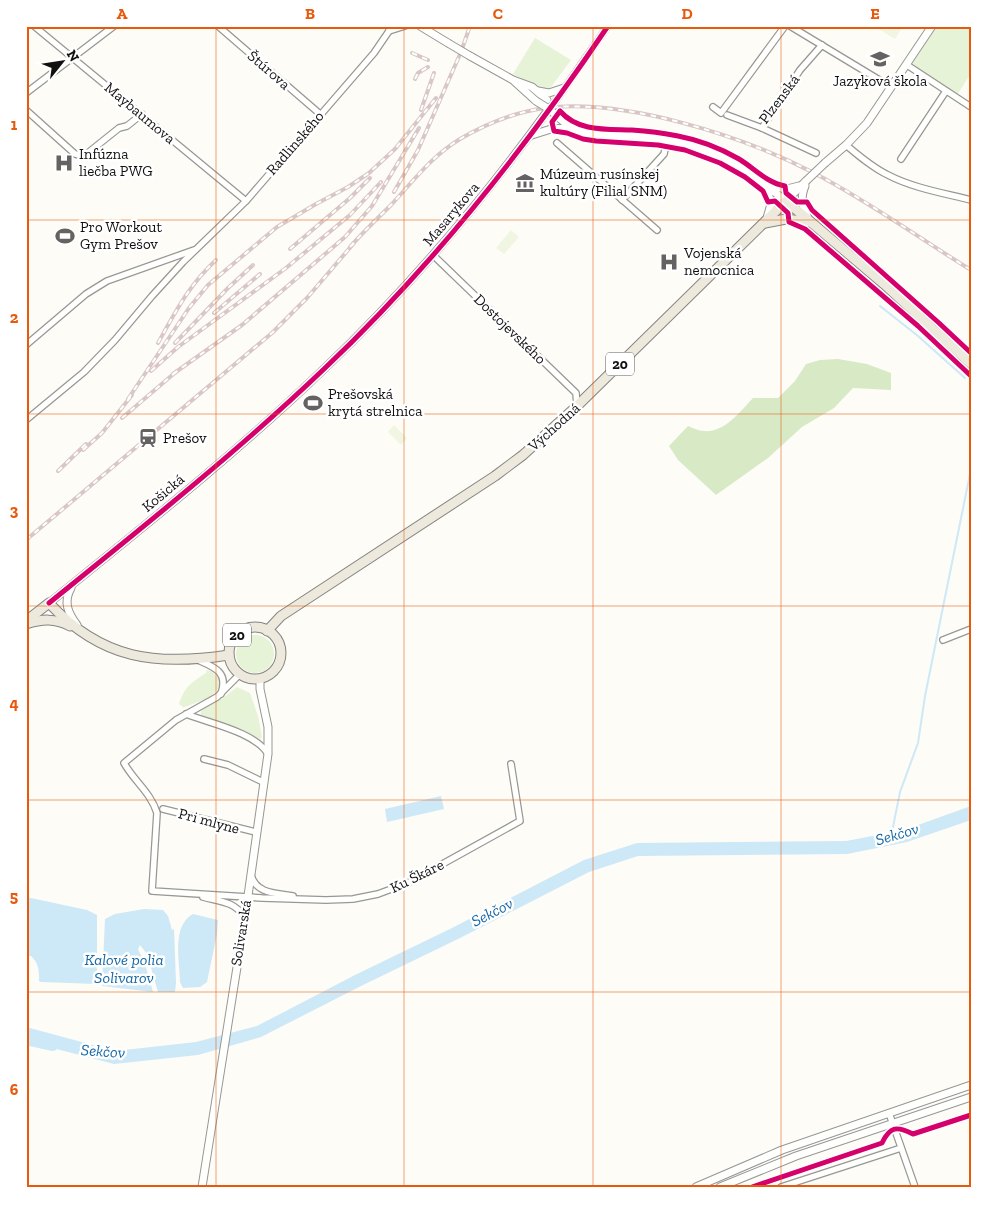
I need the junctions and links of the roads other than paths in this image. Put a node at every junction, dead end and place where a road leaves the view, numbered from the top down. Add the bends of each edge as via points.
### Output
1 (34, 26) edge
2 (114, 26) edge
3 (218, 26) edge
4 (405, 26) edge
5 (420, 26) edge
6 (608, 26) edge
7 (785, 26) edge
8 (932, 26) edge
9 (792, 27) edge
10 (389, 29) edge
11 (822, 45) junction
12 (73, 57) junction
13 (907, 65) junction
14 (513, 80) junction
15 (891, 87) junction
16 (564, 88) junction
17 (946, 90) junction
18 (538, 91) junction
19 (26, 93) edge
20 (713, 107) dead end
21 (971, 107) edge
22 (549, 109) junction
23 (26, 110) edge
24 (142, 114) junction
25 (320, 114) junction
26 (724, 114) junction
27 (571, 128) junction
28 (762, 128) junction
29 (529, 137) junction
30 (667, 140) junction
31 (557, 143) dead end
32 (846, 146) junction
33 (816, 153) dead end
34 (901, 159) dead end
35 (804, 184) junction
36 (766, 185) junction
37 (622, 200) junction
38 (971, 200) edge
39 (246, 201) junction
40 (786, 201) junction
41 (811, 222) junction
42 (765, 223) junction
43 (658, 230) dead end
44 (196, 250) junction
45 (434, 255) junction
46 (26, 345) edge
47 (971, 364) edge
48 (576, 393) junction
49 (590, 393) junction
50 (291, 400) joint
51 (577, 406) junction
52 (26, 420) edge
53 (74, 583) junction
54 (49, 602) junction
55 (26, 623) edge
56 (971, 629) edge
57 (267, 630) junction
58 (82, 631) junction
59 (943, 640) dead end
60 (230, 655) junction
61 (194, 658) junction
62 (240, 674) junction
63 (260, 679) junction
64 (221, 694) junction
65 (186, 714) junction
66 (268, 754) junction
67 (204, 760) dead end
68 (511, 764) dead end
69 (263, 782) junction
70 (163, 809) dead end
71 (256, 832) junction
72 (251, 871) junction
73 (187, 893) junction
74 (247, 897) junction
75 (315, 900) junction
76 (244, 917) junction
77 (971, 1085) edge
78 (971, 1097) edge
79 (888, 1113) junction
80 (892, 1122) junction
81 (901, 1148) junction
82 (697, 1186) edge
83 (202, 1187) edge
84 (720, 1187) edge
85 (781, 1187) edge
86 (915, 1187) edge

1 - 12 street, Maybaumova
2 - 12 street
3 - 25 street, Štúrova
4 - 10 street, Radlinského
5 - 14 street, bridge
6 - 16 street, Masarykova
7 - 26 street
8 - 13 street, Východná
9 - 11 street
10 - 25 street, Radlinského via 374,53
11 - 15 street
11 - 28 street, Plzenská via 800,70
12 - 19 street
12 - 24 street, Maybaumova
13 - 15 street, Východná
13 - 17 street
14 - 18 street
14 - 22 street, bridge
15 - 32 street, Východná via 867,123
16 - 18 street via 549,93
16 - 22 street, Masarykova, bridge
17 - 21 street
17 - 34 street
18 - 22 street, bridge via 547,100
20 - 26 street, Plzenská
22 - 27 street
22 - 29 street, Masarykova
23 - 24 street via 75,154 84,156
24 - 39 street, Maybaumova
25 - 39 street, Radlinského
26 - 28 street, Plzenská
27 - 29 street via 537,132
27 - 30 street via 596,135
28 - 33 street
29 - 45 street, Masarykova
30 - 36 street via 724,158
30 - 37 street via 664,154
31 - 37 street
32 - 35 street, Východná, bridge
32 - 38 street via 895,179
35 - 36 street via 792,189
35 - 40 street, Východná
35 - 41 street via 802,207
36 - 40 street
36 - 42 street via 771,204
37 - 43 street
39 - 44 street, Radlinského
40 - 41 main road
40 - 42 main road, Východná / 20
41 - 42 main road via 786,218
41 - 47 main road
42 - 49 main road, Východná / 20
44 - 46 street, Radlinského via 108,281 86,294
44 - 52 street, Radlinského via 84,372
45 - 48 street, Dostojevského
45 - 50 street, Masarykova
48 - 49 street
48 - 51 street
49 - 51 main road, Východná / 20
50 - 53 street, Košická
51 - 57 main road, Východná / 20 via 496,476 281,616
53 - 54 street, Košická
53 - 58 street via 67,594 67,604 69,615
54 - 55 main road, Košická
54 - 58 main road, 20
55 - 58 main road via 43,619 60,621
56 - 59 street
57 - 60 main road, 20 via 253,628 238,634 230,647
57 - 63 main road, 20 via 279,642 281,658 274,672
58 - 61 main road, 20 via 114,649 136,656 159,660
60 - 61 main road, 20
60 - 62 main road, 20
61 - 64 street via 219,671 224,684
62 - 63 main road
62 - 64 street
63 - 66 street, Solivarská via 268,727
64 - 65 street
65 - 66 street via 246,736 262,745
65 - 73 street via 124,763 148,794 157,813 152,891
66 - 69 street, Solivarská
67 - 69 street via 228,765
68 - 75 street, Ku Škáre via 520,821 410,882 354,899
69 - 71 street, Solivarská
70 - 71 street, Pri mlyne
71 - 72 street, Solivarská
72 - 74 street, Solivarská
72 - 75 street via 253,882 259,888
73 - 74 street
73 - 76 street via 232,904
74 - 75 street, Ku Škáre
74 - 76 street, Solivarská
76 - 83 street, Solivarská
77 - 79 street
78 - 80 street
79 - 80 street
79 - 82 street via 782,1150
80 - 81 street
80 - 84 street
81 - 85 street
81 - 86 street

